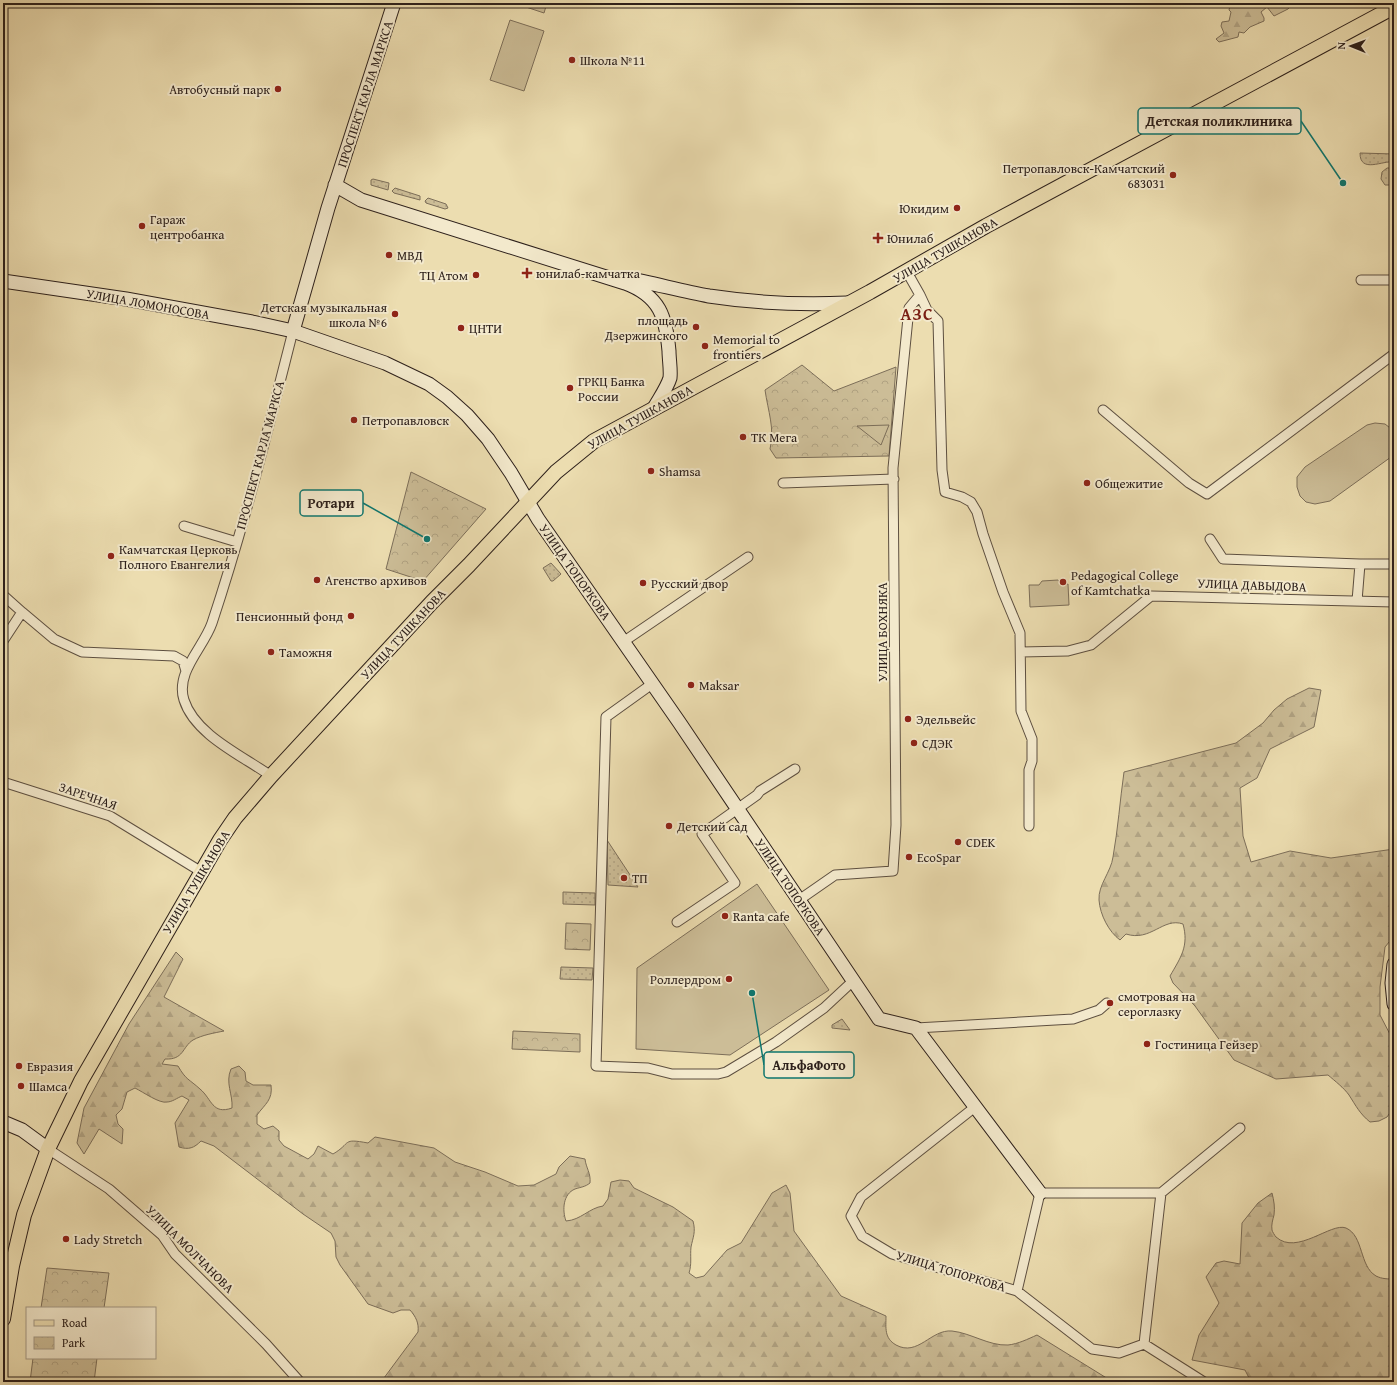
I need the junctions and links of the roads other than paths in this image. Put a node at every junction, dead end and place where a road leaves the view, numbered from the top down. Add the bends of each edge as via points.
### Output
1 (394, 3) edge
2 (1394, 7) edge
3 (335, 185) junction
4 (590, 272) junction
5 (907, 272) junction
6 (1361, 280) dead end
7 (1394, 280) edge
8 (3, 281) edge
9 (920, 295) junction
10 (847, 304) junction
11 (293, 332) junction
12 (1394, 354) edge
13 (654, 408) junction
14 (1103, 410) dead end
15 (894, 479) junction
16 (784, 483) dead end
17 (528, 502) junction
18 (184, 526) dead end
19 (1210, 539) dead end
20 (237, 542) junction
21 (748, 557) dead end
22 (1360, 564) junction
23 (1394, 564) edge
24 (3, 596) edge
25 (1357, 601) junction
26 (1394, 602) edge
27 (22, 612) junction
28 (3, 641) edge
29 (623, 642) junction
30 (1021, 652) junction
31 (186, 671) junction
32 (652, 684) junction
33 (794, 769) dead end
34 (271, 776) junction
35 (3, 782) edge
36 (737, 809) junction
37 (1029, 826) dead end
38 (200, 871) junction
39 (799, 900) junction
40 (677, 922) dead end
41 (1394, 964) edge
42 (853, 981) junction
43 (1108, 1003) dead end
44 (1394, 1004) edge
45 (916, 1028) junction
46 (975, 1107) junction
47 (3, 1122) edge
48 (1240, 1128) dead end
49 (48, 1149) junction
50 (1040, 1193) junction
51 (1161, 1193) junction
52 (1017, 1291) junction
53 (3, 1319) edge
54 (1144, 1344) junction
55 (300, 1382) edge
56 (1204, 1382) edge

1 - 3 main road, ПРОСПЕКТ КАРЛА МАРКСА
2 - 5 main road, УЛИЦА ТУШКАНОВА via 986,226
3 - 4 main road, ПРОСПЕКТ КАРЛА МАРКСА via 361,200
3 - 11 main road, ПРОСПЕКТ КАРЛА МАРКСА
4 - 10 main road via 736,299 800,305
4 - 13 main road via 634,287 661,310 667,337 670,378
5 - 9 street
5 - 10 main road, УЛИЦА ТУШКАНОВА
6 - 7 street
8 - 11 main road, УЛИЦА ЛОМОНОСОВА via 126,299
9 - 15 street, УЛИЦА БОХНЯКА via 909,308
9 - 30 street via 927,310 938,321 942,470 945,492 970,502 977,512 1020,633
10 - 13 main road, УЛИЦА ТУШКАНОВА
11 - 17 main road, УЛИЦА ЛОМОНОСОВА via 385,363 429,384 448,397 488,439
11 - 20 street, ПРОСПЕКТ КАРЛА МАРКСА
12 - 14 street via 1206,494 1189,483
13 - 17 main road, УЛИЦА ТУШКАНОВА via 594,441 556,472
15 - 16 street
15 - 39 street, УЛИЦА БОХНЯКА via 896,825 893,871 835,875
17 - 29 main road, УЛИЦА ТОПОРКОВА
17 - 34 main road, УЛИЦА ТУШКАНОВА
18 - 20 street
19 - 22 street, УЛИЦА ДАВЫДОВА via 1223,559
20 - 31 street, ПРОСПЕКТ КАРЛА МАРКСА via 210,628
21 - 29 street
22 - 23 street, УЛИЦА ДАВЫДОВА
22 - 25 street
24 - 27 street
25 - 26 street, УЛИЦА ДАВЫДОВА
25 - 30 street, УЛИЦА ДАВЫДОВА via 1151,596 1090,645 1068,651
27 - 28 street
27 - 31 street via 54,639 82,652 174,656 183,661
29 - 32 main road, УЛИЦА ТОПОРКОВА
30 - 37 street via 1021,711 1032,739
31 - 34 street, ПРОСПЕКТ КАРЛА МАРКСА via 182,688 184,699 198,724
32 - 36 main road, УЛИЦА ТОПОРКОВА
32 - 42 street via 606,717 596,1066 648,1068 672,1074 726,1072 776,1042 838,998
33 - 36 street
34 - 38 main road, УЛИЦА ТУШКАНОВА via 235,818
35 - 38 street, ЗАРЕЧНАЯ via 110,816
36 - 39 main road, УЛИЦА ТОПОРКОВА
36 - 40 street via 702,834 735,882
38 - 49 main road, УЛИЦА ТУШКАНОВА via 81,1081
39 - 42 main road, УЛИЦА ТОПОРКОВА
41 - 44 main road
42 - 45 main road, УЛИЦА ТОПОРКОВА via 879,1019
43 - 45 street via 1099,1010 1074,1020
45 - 46 main road
46 - 50 main road
46 - 52 street, УЛИЦА ТОПОРКОВА via 861,1197 851,1216 862,1236 892,1254
47 - 49 main road via 22,1130
48 - 51 street
49 - 53 main road, УЛИЦА ТУШКАНОВА via 24,1215
49 - 55 street, УЛИЦА МОЛЧАНОВА via 109,1189 162,1235 175,1254 266,1344
50 - 51 street
50 - 52 street, УЛИЦА ТОПОРКОВА
51 - 54 street
52 - 54 street, УЛИЦА ТОПОРКОВА via 1092,1349 1119,1353
54 - 56 street

